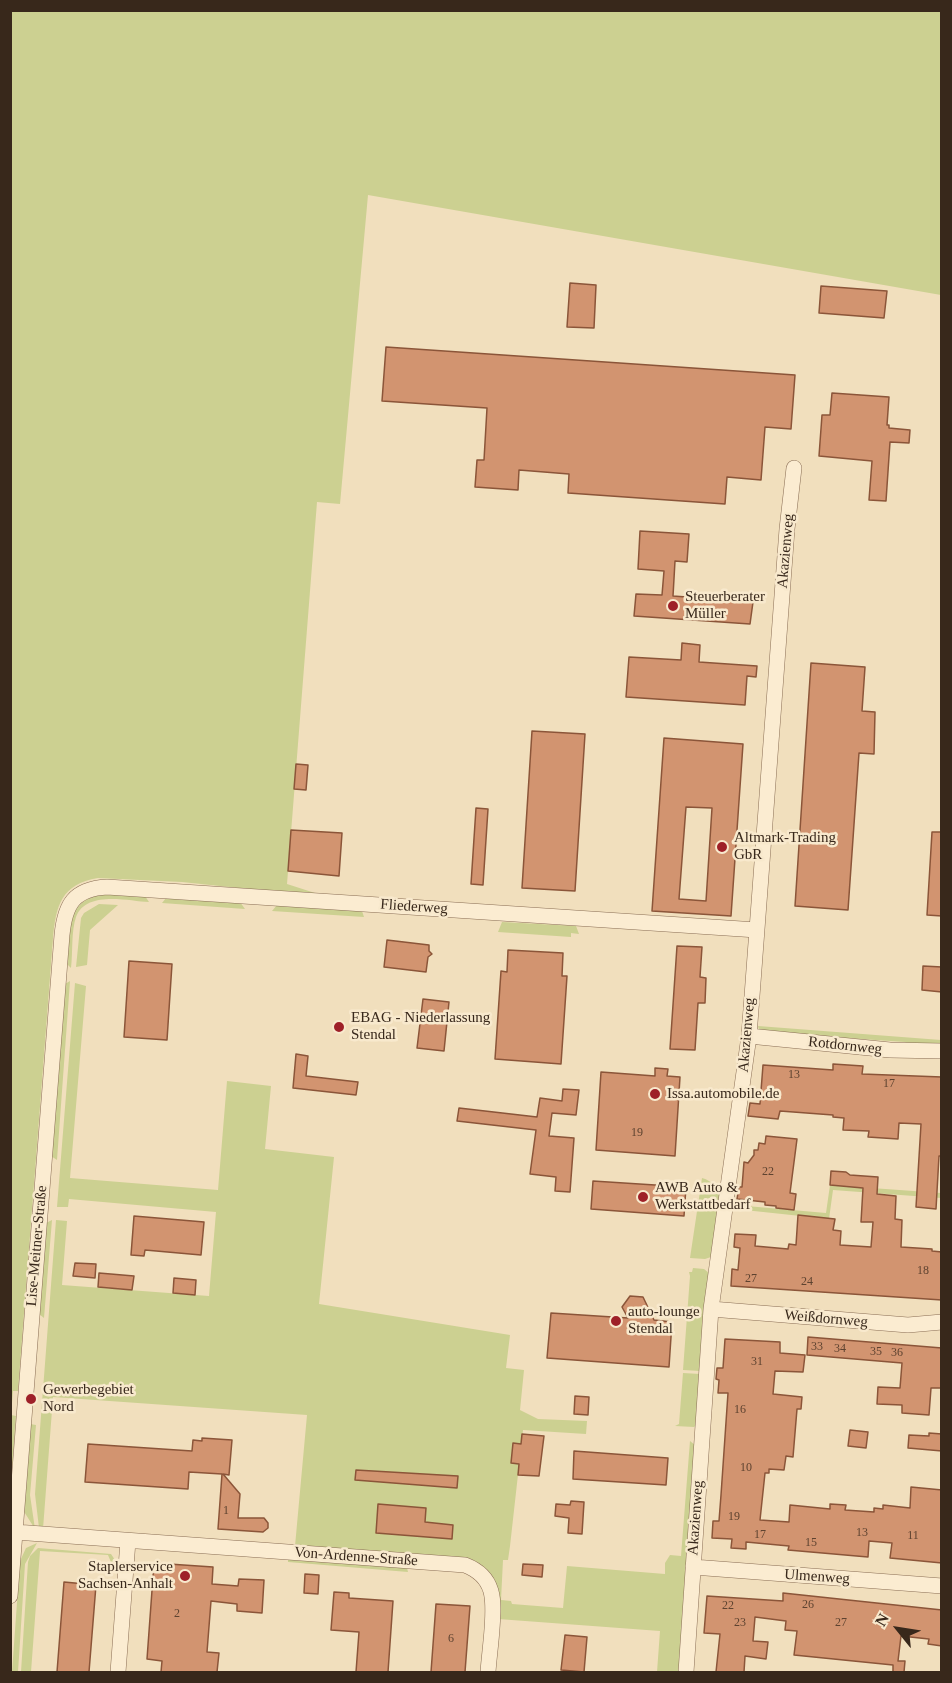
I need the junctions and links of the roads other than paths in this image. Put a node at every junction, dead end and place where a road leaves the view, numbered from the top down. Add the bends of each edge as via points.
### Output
1 (794, 468) dead end
2 (74, 900) joint
3 (757, 930) junction
4 (749, 1036) junction
5 (942, 1051) edge
6 (711, 1309) junction
7 (942, 1322) edge
8 (15, 1532) junction
9 (128, 1541) junction
10 (693, 1568) junction
11 (942, 1586) edge
12 (10, 1596) edge
13 (118, 1672) edge
14 (488, 1672) edge
15 (686, 1672) edge

1 - 3 street, Akazienweg
2 - 3 street, Fliederweg via 87,890 107,887
2 - 8 street, Lise-Meitner-Straße via 64,916 62,935
3 - 4 street, Akazienweg
4 - 5 street, Rotdornweg via 890,1050
4 - 6 street, Akazienweg
6 - 7 street, Weißdornweg via 908,1325
6 - 10 street, Akazienweg
8 - 9 street, Von-Ardenne-Straße
8 - 12 street, Lise-Meitner-Straße
9 - 13 street
9 - 14 street, Von-Ardenne-Straße via 465,1565 482,1575 493,1596
10 - 11 street, Ulmenweg
10 - 15 street, Akazienweg

